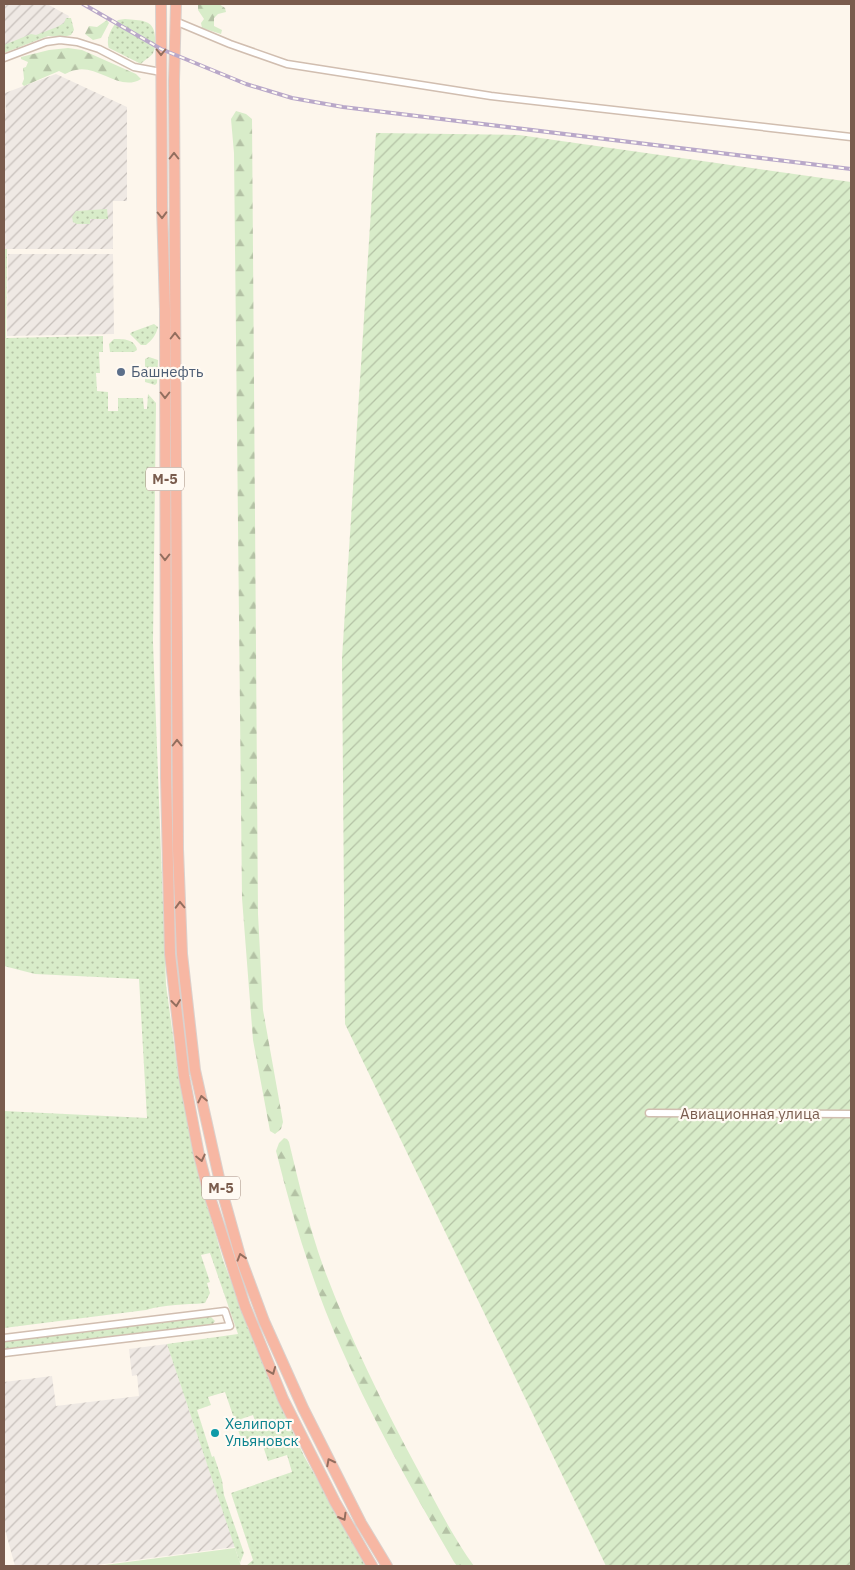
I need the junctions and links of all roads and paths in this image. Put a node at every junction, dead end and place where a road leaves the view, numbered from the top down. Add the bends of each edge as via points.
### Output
1 (161, 4) edge
2 (176, 4) edge
3 (175, 21) junction
4 (4, 58) edge
5 (162, 72) junction
6 (851, 137) edge
7 (649, 1113) dead end
8 (851, 1114) edge
9 (4, 1338) edge
10 (4, 1353) edge
11 (372, 1566) edge
12 (387, 1566) edge

1 -> 5 highway, М-5
2 - 3 highway, М-5
3 - 6 street via 287,64 491,96
12 -> 3 highway, М-5 via 361,1523 312,1426 264,1321 241,1259 222,1191 196,1070 182,954 178,849
4 - 5 street via 60,40 99,49 134,67
5 -> 11 highway, М-5 via 170,954 184,1076 210,1194 245,1306 283,1399 335,1502
7 - 8 street, Авиационная улица
9 - 10 street via 225,1311 230,1326

